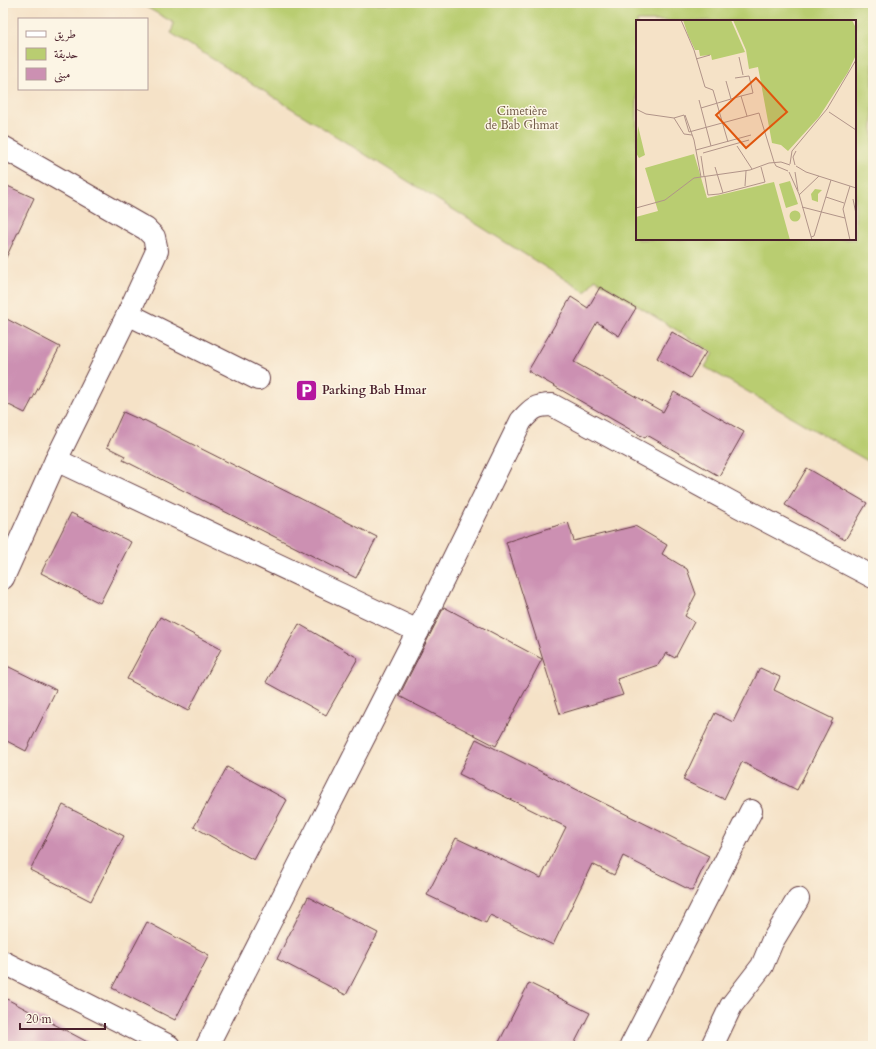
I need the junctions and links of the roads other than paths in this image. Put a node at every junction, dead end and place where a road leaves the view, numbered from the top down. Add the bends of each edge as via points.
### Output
1 (3, 147) edge
2 (128, 314) junction
3 (258, 379) dead end
4 (56, 460) junction
5 (873, 577) edge
6 (3, 578) edge
7 (418, 631) junction
8 (752, 811) dead end
9 (798, 899) dead end
10 (3, 962) edge
11 (169, 1046) edge
12 (207, 1046) edge
13 (631, 1046) edge
14 (712, 1046) edge

1 - 2 street via 146,229 154,237 157,251
2 - 3 street
2 - 4 street
4 - 6 street
4 - 7 street
5 - 7 street via 552,405 540,405 521,421
7 - 12 street
8 - 13 street
9 - 14 street via 772,942 762,966 730,1006
10 - 11 street

